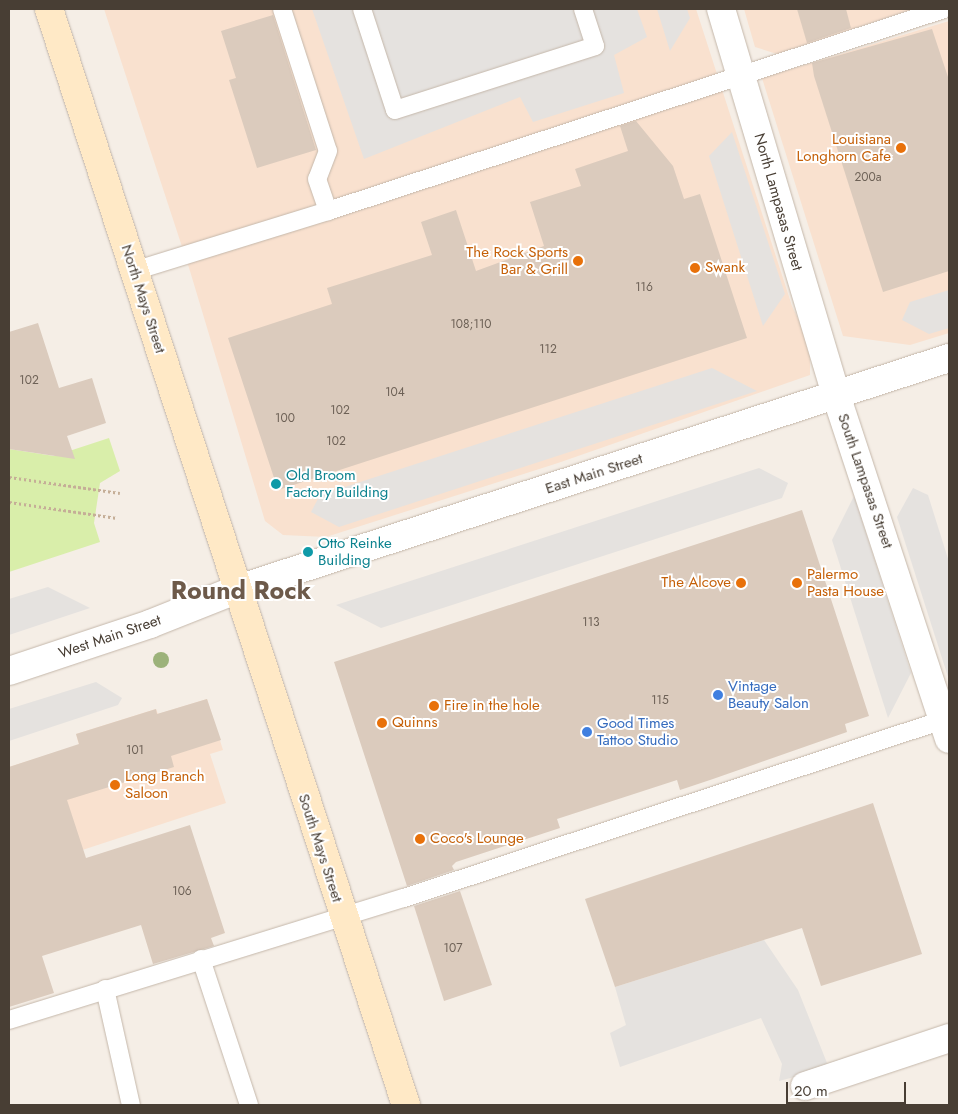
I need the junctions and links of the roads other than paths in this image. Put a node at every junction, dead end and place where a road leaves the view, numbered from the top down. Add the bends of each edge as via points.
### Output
1 (49, 9) edge
2 (282, 9) edge
3 (362, 9) edge
4 (583, 9) edge
5 (721, 9) edge
6 (944, 9) edge
7 (743, 76) junction
8 (328, 211) junction
9 (134, 271) junction
10 (949, 358) edge
11 (836, 394) junction
12 (238, 589) junction
13 (9, 671) edge
14 (947, 727) edge
15 (342, 915) junction
16 (201, 959) junction
17 (105, 990) junction
18 (9, 1020) edge
19 (949, 1038) edge
20 (804, 1086) dead end
21 (131, 1105) edge
22 (249, 1105) edge
23 (406, 1105) edge

1 - 9 main road, North Mays Street
2 - 8 lane via 328,151 317,178
3 - 4 lane via 395,110 595,46
5 - 7 street, North Lampasas Street
6 - 7 lane
7 - 8 lane
7 - 11 street, North Lampasas Street
8 - 9 lane
9 - 12 main road, North Mays Street
10 - 11 street, East Main Street
11 - 12 street, East Main Street
11 - 14 street, South Lampasas Street
12 - 13 street, West Main Street via 150,624
12 - 15 main road, South Mays Street
14 - 15 lane
15 - 16 lane
15 - 23 main road, South Mays Street
16 - 17 lane
16 - 22 lane
17 - 18 lane
17 - 21 lane
19 - 20 street

